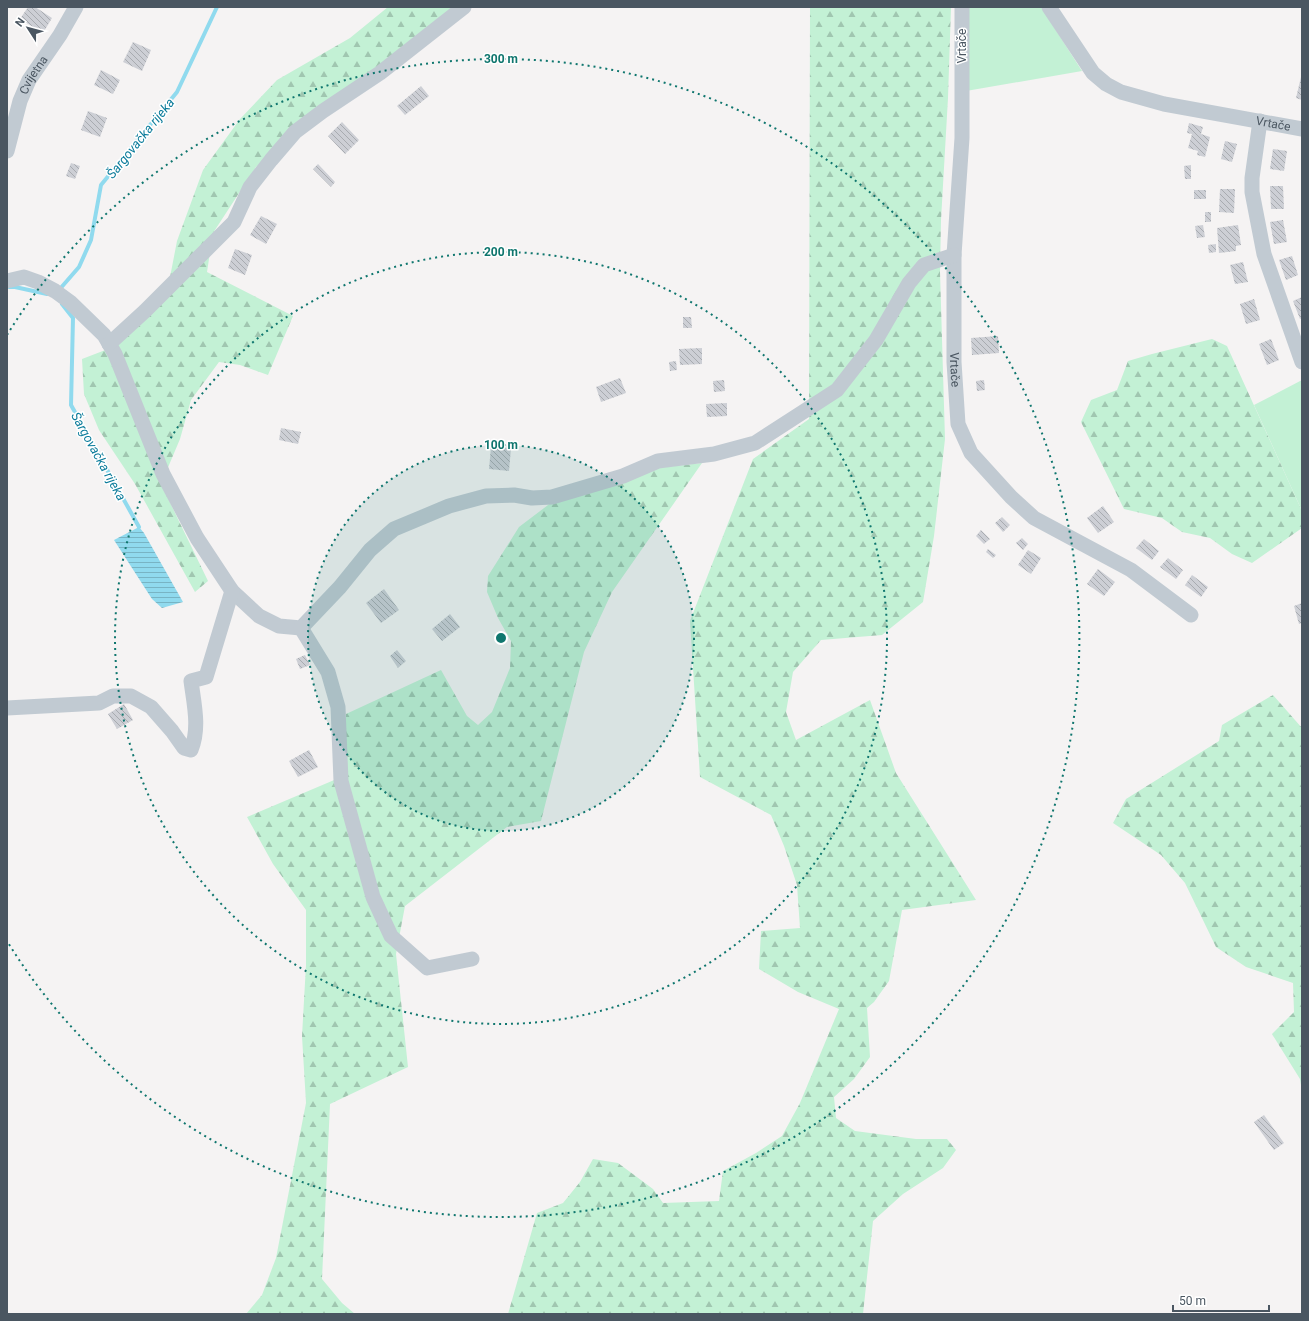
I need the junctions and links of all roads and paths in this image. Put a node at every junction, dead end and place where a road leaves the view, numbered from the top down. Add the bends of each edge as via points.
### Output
1 (76, 7) edge
2 (464, 7) edge
3 (962, 7) edge
4 (1049, 7) edge
5 (1260, 121) junction
6 (1302, 129) edge
7 (7, 151) edge
8 (954, 255) junction
9 (7, 281) edge
10 (109, 344) junction
11 (1302, 362) edge
12 (232, 591) junction
13 (1191, 615) dead end
14 (301, 628) junction
15 (7, 708) edge
16 (472, 959) dead end

1 - 7 street, Cvijetna via 29,80 20,101
2 - 10 street via 380,73 295,132 250,188 234,222
3 - 8 street, Vrtače via 962,138
4 - 5 street, Vrtače via 1093,74 1106,84 1121,92 1164,104
5 - 6 street, Vrtače
5 - 11 street via 1252,192 1264,254
8 - 13 street, Vrtače via 954,362 958,424 971,453 1034,518 1131,570
8 - 14 street via 924,265 909,283 876,340 837,390 754,443 714,454 658,461 623,476 552,497 486,496 449,506 394,530 370,550 340,587
9 - 10 street via 24,276 55,292 70,302 104,335
10 - 12 street via 116,354 163,474 197,538
12 - 14 street via 259,616 279,626
12 - 15 street via 206,677 191,681 195,740 190,750 184,748 151,707 131,696 113,696 99,702
14 - 16 street via 328,672 338,707 341,781 373,897 391,936 427,968

